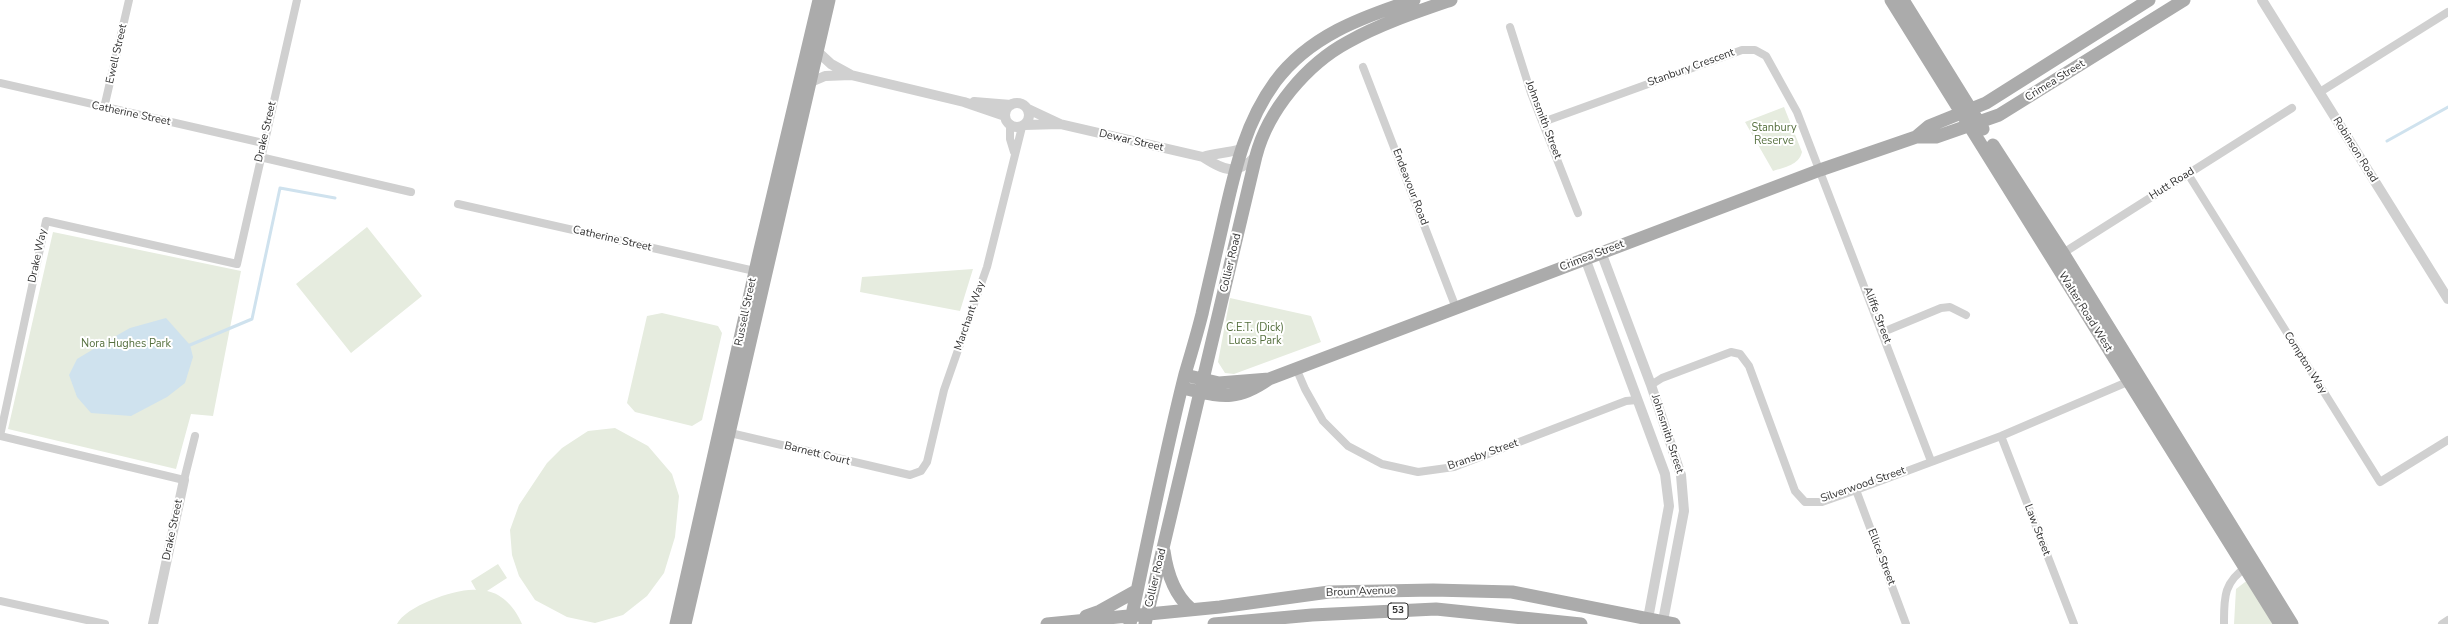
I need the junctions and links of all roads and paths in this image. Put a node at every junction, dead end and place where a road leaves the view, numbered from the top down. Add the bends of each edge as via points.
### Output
1 (129, 0) edge
2 (297, 0) edge
3 (819, 0) edge
4 (829, 0) edge
5 (1414, 0) edge
6 (1451, 0) edge
7 (1891, 0) edge
8 (1903, 0) edge
9 (2149, 0) edge
10 (2184, 0) edge
11 (2262, 0) edge
12 (2448, 12) edge
13 (1510, 27) dead end
14 (818, 52) junction
15 (1363, 67) dead end
16 (809, 73) junction
17 (851, 75) junction
18 (0, 83) edge
19 (2320, 92) junction
20 (964, 102) junction
21 (1010, 105) junction
22 (104, 108) junction
23 (2292, 108) dead end
24 (1028, 109) junction
25 (1966, 111) junction
26 (1007, 120) junction
27 (1543, 122) junction
28 (1060, 124) junction
29 (1974, 124) junction
30 (1023, 126) junction
31 (1916, 137) junction
32 (263, 142) junction
33 (1241, 148) junction
34 (1014, 153) junction
35 (1256, 156) junction
36 (260, 157) junction
37 (1203, 157) junction
38 (1235, 170) junction
39 (1820, 170) junction
40 (2188, 174) junction
41 (411, 192) dead end
42 (458, 204) dead end
43 (1578, 213) dead end
44 (1601, 252) junction
45 (2058, 256) junction
46 (1585, 258) junction
47 (237, 264) joint
48 (761, 272) junction
49 (2448, 299) edge
50 (1456, 308) junction
51 (1966, 315) dead end
52 (1883, 332) junction
53 (1296, 368) junction
54 (1185, 375) junction
55 (1204, 379) junction
56 (1269, 379) junction
57 (2133, 379) junction
58 (1651, 385) junction
59 (1182, 388) junction
60 (1201, 392) junction
61 (1637, 400) junction
62 (725, 432) junction
63 (0, 436) edge
64 (195, 436) dead end
65 (2001, 436) junction
66 (2448, 440) edge
67 (1931, 461) junction
68 (915, 474) joint
69 (184, 480) junction
70 (1856, 490) junction
71 (1164, 545) junction
72 (2249, 565) junction
73 (1136, 591) junction
74 (0, 601) edge
75 (1190, 608) junction
76 (1147, 618) edge
77 (1131, 620) edge
78 (1511, 620) edge
79 (2448, 620) edge
80 (1648, 621) edge
81 (1066, 622) junction
82 (684, 623) edge
83 (1667, 623) edge
84 (105, 624) edge
85 (153, 624) edge
86 (1047, 624) edge
87 (1214, 624) edge
88 (1581, 624) edge
89 (1906, 624) edge
90 (2074, 624) edge
91 (2224, 624) edge
92 (2280, 624) edge
93 (2292, 624) edge
94 (2442, 624) edge

1 - 22 street, Ewell Street
2 - 32 street, Drake Street
3 - 16 main road, Russell Street
4 - 14 main road, Russell Street
5 - 33 main road, Collier Road via 1343,27 1315,44 1297,59 1275,83
6 - 35 main road, Collier Road via 1379,28 1334,51 1291,90 1267,128
7 - 25 main road, Walter Road West
8 - 25 main road, Walter Road West
9 - 25 main road, Crimea Street via 2006,91
10 - 29 main road, Crimea Street via 1999,115
11 - 19 street, Robinson Road
12 - 19 street
13 - 27 street, Johnsmith Street
14 - 16 main road, Russell Street
14 - 17 street
15 - 50 street, Endeavour Road
16 - 17 street via 825,76
16 - 48 main road, Russell Street
17 - 20 street
18 - 22 street, Catherine Street
19 - 49 street, Robinson Road
20 - 21 street
20 - 26 street
21 - 24 street via 1020,103
21 - 26 street via 1006,110
22 - 32 street, Catherine Street
23 - 40 street, Hutt Road
24 - 28 street, Dewar Street
24 - 30 street via 1030,116
25 - 29 main road, Walter Road West
25 - 31 main road, Crimea Street via 1929,126
26 - 30 street
26 - 34 street, Marchant Way
27 - 39 street, Stanbury Crescent via 1742,50 1755,50 1766,56 1792,100
27 - 43 street, Johnsmith Street
28 - 30 street, Dewar Street
28 - 37 street, Dewar Street
29 - 31 main road, Crimea Street via 1936,137
29 - 45 main road, Walter Road West
30 - 34 street, Marchant Way
31 - 39 main road, Crimea Street
32 - 36 street, Drake Street
33 - 37 street, Dewar Street
33 - 38 main road, Collier Road
34 - 68 street, Marchant Way via 987,267 944,390 928,462
35 - 38 street via 1243,168
35 - 55 main road, Collier Road
36 - 41 street
36 - 47 street, Drake Street
37 - 38 street, Dewar Street via 1214,164
38 - 54 main road, Collier Road
39 - 44 main road, Crimea Street
39 - 52 street, Aliffe Street
40 - 45 street, Hutt Road
40 - 66 street, Compton Way via 2380,482
42 - 48 street, Catherine Street
44 - 46 main road, Crimea Street
44 - 58 street, Johnsmith Street
45 - 57 main road, Walter Road West
46 - 50 main road, Crimea Street
46 - 61 street, Johnsmith Street
47 - 63 street, Drake Way via 46,221
48 - 62 main road, Russell Street
50 - 53 main road, Crimea Street
51 - 52 street via 1950,307 1941,308
52 - 67 street, Aliffe Street
53 - 56 main road, Crimea Street
53 - 61 street, Bransby Street via 1323,421 1348,446 1382,464 1418,472 1454,467 1626,400
54 - 55 main road, Crimea Street
54 - 59 main road, Collier Road
55 - 56 main road, Crimea Street via 1231,383
55 - 60 main road, Collier Road
56 - 60 main road, Crimea Street via 1251,391 1230,396
57 - 65 street, Silverwood Street
57 - 72 main road, Walter Road West
58 - 70 street, Silverwood Street via 1662,378 1731,352 1740,354 1749,366 1795,491 1800,497 1805,502 1822,502
58 - 83 street, Johnsmith Street via 1681,475 1684,511
59 - 60 main road, Crimea Street
59 - 73 main road, Collier Road
60 - 71 main road, Collier Road
61 - 80 street, Johnsmith Street via 1665,474 1669,506
62 - 68 street, Barnett Court via 873,467
62 - 82 main road, Russell Street
63 - 69 street, Drake Way
64 - 69 street, Drake Street
65 - 67 street, Silverwood Street
65 - 90 street, Law Street
67 - 70 street, Silverwood Street
69 - 85 street, Drake Street
70 - 89 street, Ellice Street
71 - 75 main road via 1173,583 1179,596
71 - 76 main road, Collier Road
72 - 91 street via 2233,578 2224,593
72 - 92 main road, Walter Road West
72 - 93 main road, Walter Road West
73 - 77 main road, Collier Road
73 - 81 main road via 1100,611
74 - 84 street
75 - 76 main road, Broun Avenue / 53
75 - 80 main road, Broun Avenue / 53 via 1220,607 1329,592 1512,592
76 - 77 main road, Broun Avenue / 53
77 - 81 main road, Broun Avenue / 53
78 - 87 main road, Broun Avenue / 53 via 1436,609 1312,615
78 - 88 main road, Broun Avenue / 53
79 - 94 street
80 - 83 main road, Broun Avenue / 53
81 - 86 main road, Broun Avenue / 53

